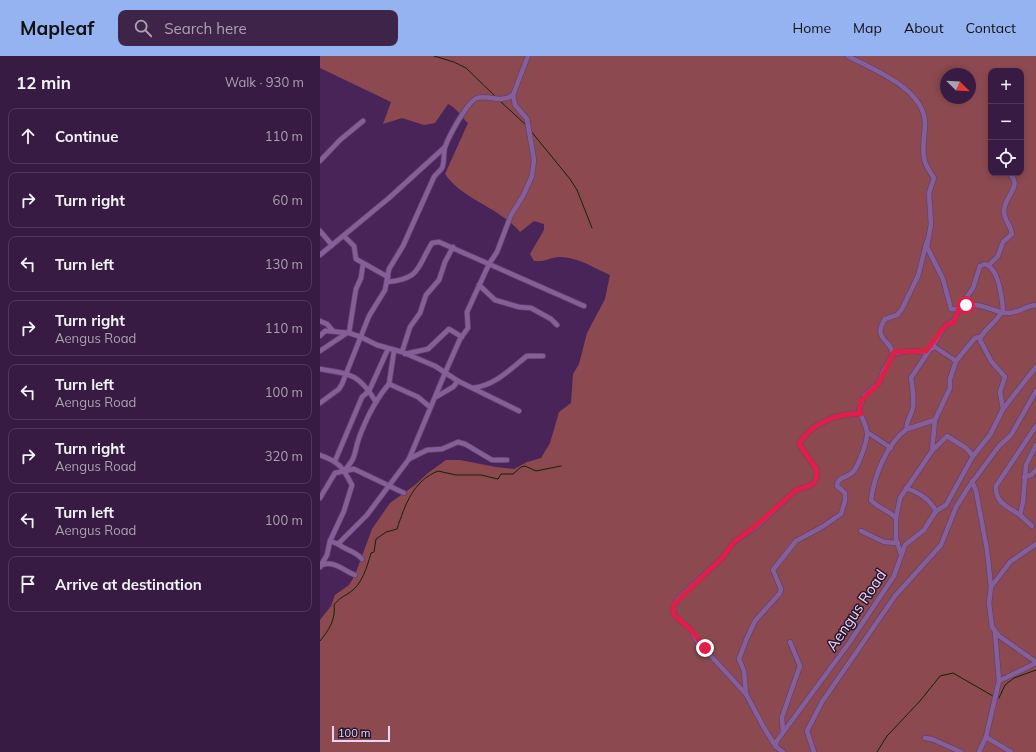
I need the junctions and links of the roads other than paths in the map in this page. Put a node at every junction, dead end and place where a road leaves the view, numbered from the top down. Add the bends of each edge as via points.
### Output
1 (528, 56) edge
2 (848, 56) edge
3 (513, 95) junction
4 (363, 121) dead end
5 (445, 147) junction
6 (320, 161) edge
7 (1012, 176) edge
8 (320, 231) edge
9 (344, 236) junction
10 (927, 241) junction
11 (332, 245) junction
12 (453, 247) junction
13 (320, 255) edge
14 (363, 264) junction
15 (489, 264) junction
16 (989, 265) junction
17 (387, 279) junction
18 (479, 285) junction
19 (1036, 305) edge
20 (584, 306) dead end
21 (959, 308) junction
22 (1002, 312) junction
23 (320, 321) edge
24 (557, 325) dead end
25 (322, 331) edge
26 (333, 331) junction
27 (348, 333) junction
28 (320, 336) edge
29 (462, 336) junction
30 (980, 336) junction
31 (361, 337) junction
32 (388, 349) junction
33 (929, 349) junction
34 (320, 351) edge
35 (394, 351) junction
36 (894, 352) junction
37 (404, 353) junction
38 (543, 356) dead end
39 (956, 361) junction
40 (1036, 367) edge
41 (320, 369) edge
42 (346, 373) junction
43 (445, 373) junction
44 (458, 382) junction
45 (389, 384) junction
46 (473, 388) junction
47 (369, 391) junction
48 (1036, 391) edge
49 (435, 398) junction
50 (376, 402) junction
51 (320, 403) edge
52 (430, 407) junction
53 (1003, 408) junction
54 (519, 410) dead end
55 (861, 414) junction
56 (935, 420) junction
57 (1036, 426) edge
58 (907, 429) junction
59 (868, 432) junction
60 (1036, 446) edge
61 (891, 448) junction
62 (932, 451) junction
63 (320, 455) edge
64 (973, 456) junction
65 (409, 459) junction
66 (507, 460) dead end
67 (335, 461) junction
68 (1036, 470) edge
69 (344, 471) junction
70 (1024, 476) junction
71 (972, 481) junction
72 (389, 485) junction
73 (906, 488) junction
74 (322, 491) edge
75 (404, 493) dead end
76 (320, 498) edge
77 (936, 511) junction
78 (1020, 515) junction
79 (896, 518) junction
80 (1032, 526) dead end
81 (861, 531) dead end
82 (330, 541) junction
83 (898, 543) junction
84 (338, 544) junction
85 (1036, 544) edge
86 (901, 554) junction
87 (362, 559) dead end
88 (320, 566) edge
89 (355, 575) dead end
90 (991, 587) junction
91 (995, 632) junction
92 (790, 642) dead end
93 (1036, 662) edge
94 (999, 681) junction
95 (746, 694) junction
96 (784, 732) junction
97 (925, 738) dead end
98 (986, 738) junction
99 (776, 746) junction
100 (783, 752) edge
101 (814, 752) edge
102 (961, 752) edge
103 (979, 752) edge
104 (1011, 752) edge

1 - 3 street
2 - 10 street via 906,89 922,109 925,121 923,153 934,178 929,193 931,224
3 - 5 street via 499,100 476,98 468,106
3 - 15 street via 515,105 526,119 534,160 532,176
4 - 6 street
5 - 9 street
5 - 17 street via 442,168 430,184 403,246 389,269
7 - 16 street via 1016,183 1007,198 1004,214 1012,234
8 - 11 street
9 - 11 street
9 - 14 street via 354,246 356,259
10 - 21 street via 928,250 943,279 950,308
10 - 36 street via 918,276 902,309 885,319 882,324 881,338
11 - 13 street
12 - 15 street
12 - 17 street via 435,241 419,269 408,278
12 - 37 street via 439,280 426,295 420,313 410,327
14 - 17 street
14 - 27 street
15 - 18 street
15 - 20 street
16 - 21 street via 980,266 973,288
16 - 22 street via 997,278
17 - 31 street via 383,294 369,316
18 - 24 street via 495,300 531,308
18 - 29 street via 467,312 468,328
19 - 22 street via 1021,308 1014,313
21 - 22 street via 966,305 981,305
21 - 33 street via 954,322 946,325
22 - 30 street
23 - 26 street via 328,324
25 - 26 street
25 - 28 street
26 - 27 street
27 - 31 street
27 - 34 street
29 - 37 street via 449,329 428,348
29 - 43 street
30 - 39 street via 975,338
30 - 53 street via 981,344 991,361 1005,377 1000,392
31 - 32 street
31 - 42 street
32 - 35 street
32 - 47 street
33 - 36 street via 924,352
33 - 39 street via 936,348
33 - 58 street via 911,378 914,397
35 - 37 street
35 - 45 street
36 - 55 street via 879,382 864,396 858,409
37 - 43 street
38 - 46 street via 528,356 490,384
39 - 56 street via 950,388
40 - 53 street, Aengus Road
41 - 42 street
42 - 47 street via 355,376
42 - 51 street via 339,389
43 - 44 street
43 - 49 street
44 - 46 street
44 - 49 street
45 - 50 street
45 - 52 street via 418,397
46 - 54 street
47 - 50 street
47 - 67 street via 362,397
48 - 71 street via 1011,435 999,446
49 - 52 street
50 - 69 street via 359,439 354,460
52 - 65 street
53 - 64 street, Aengus Road via 990,435
55 - 59 street
55 - 95 street via 836,417 804,436 799,444 817,470 814,484 799,488 734,542 722,558 678,599 673,607 674,615 690,629 698,642
56 - 58 street
56 - 62 street
57 - 78 street via 996,486 996,494 1001,504
58 - 61 street
59 - 61 street
59 - 95 street via 853,473 838,480 837,483 845,493 841,514 822,528 796,540 773,570 781,589 780,593 755,621 739,659 744,671
60 - 70 street via 1026,464
61 - 79 street via 875,478 871,500
62 - 64 street via 947,436 966,448
62 - 73 street
63 - 67 street
64 - 77 street, Aengus Road via 946,505
65 - 66 street via 427,450 442,449 458,442 492,460
65 - 72 street
67 - 69 street
68 - 70 street via 1031,475
69 - 72 street via 354,469
69 - 74 street via 335,473
69 - 82 street via 352,485 344,511
70 - 78 street
71 - 90 street via 976,491
71 - 101 street via 956,507 938,548 895,596 822,702 807,730
72 - 75 street
72 - 84 street via 367,515
73 - 77 street via 921,494 932,503
73 - 79 street via 900,498
74 - 76 street
77 - 86 street, Aengus Road via 928,526 905,545
78 - 80 street
79 - 83 street
81 - 83 street via 884,542
82 - 84 street
82 - 88 street via 327,555
83 - 86 street
84 - 87 street via 355,551
85 - 90 street via 1010,562
86 - 96 street, Aengus Road via 897,571 868,616
88 - 89 street via 330,563
90 - 91 street via 989,602
91 - 93 street
91 - 94 street
92 - 96 street via 800,666 782,717
93 - 94 street
94 - 98 street
95 - 99 street
96 - 99 street, Aengus Road
97 - 102 street
98 - 103 street
98 - 104 street
99 - 100 street

